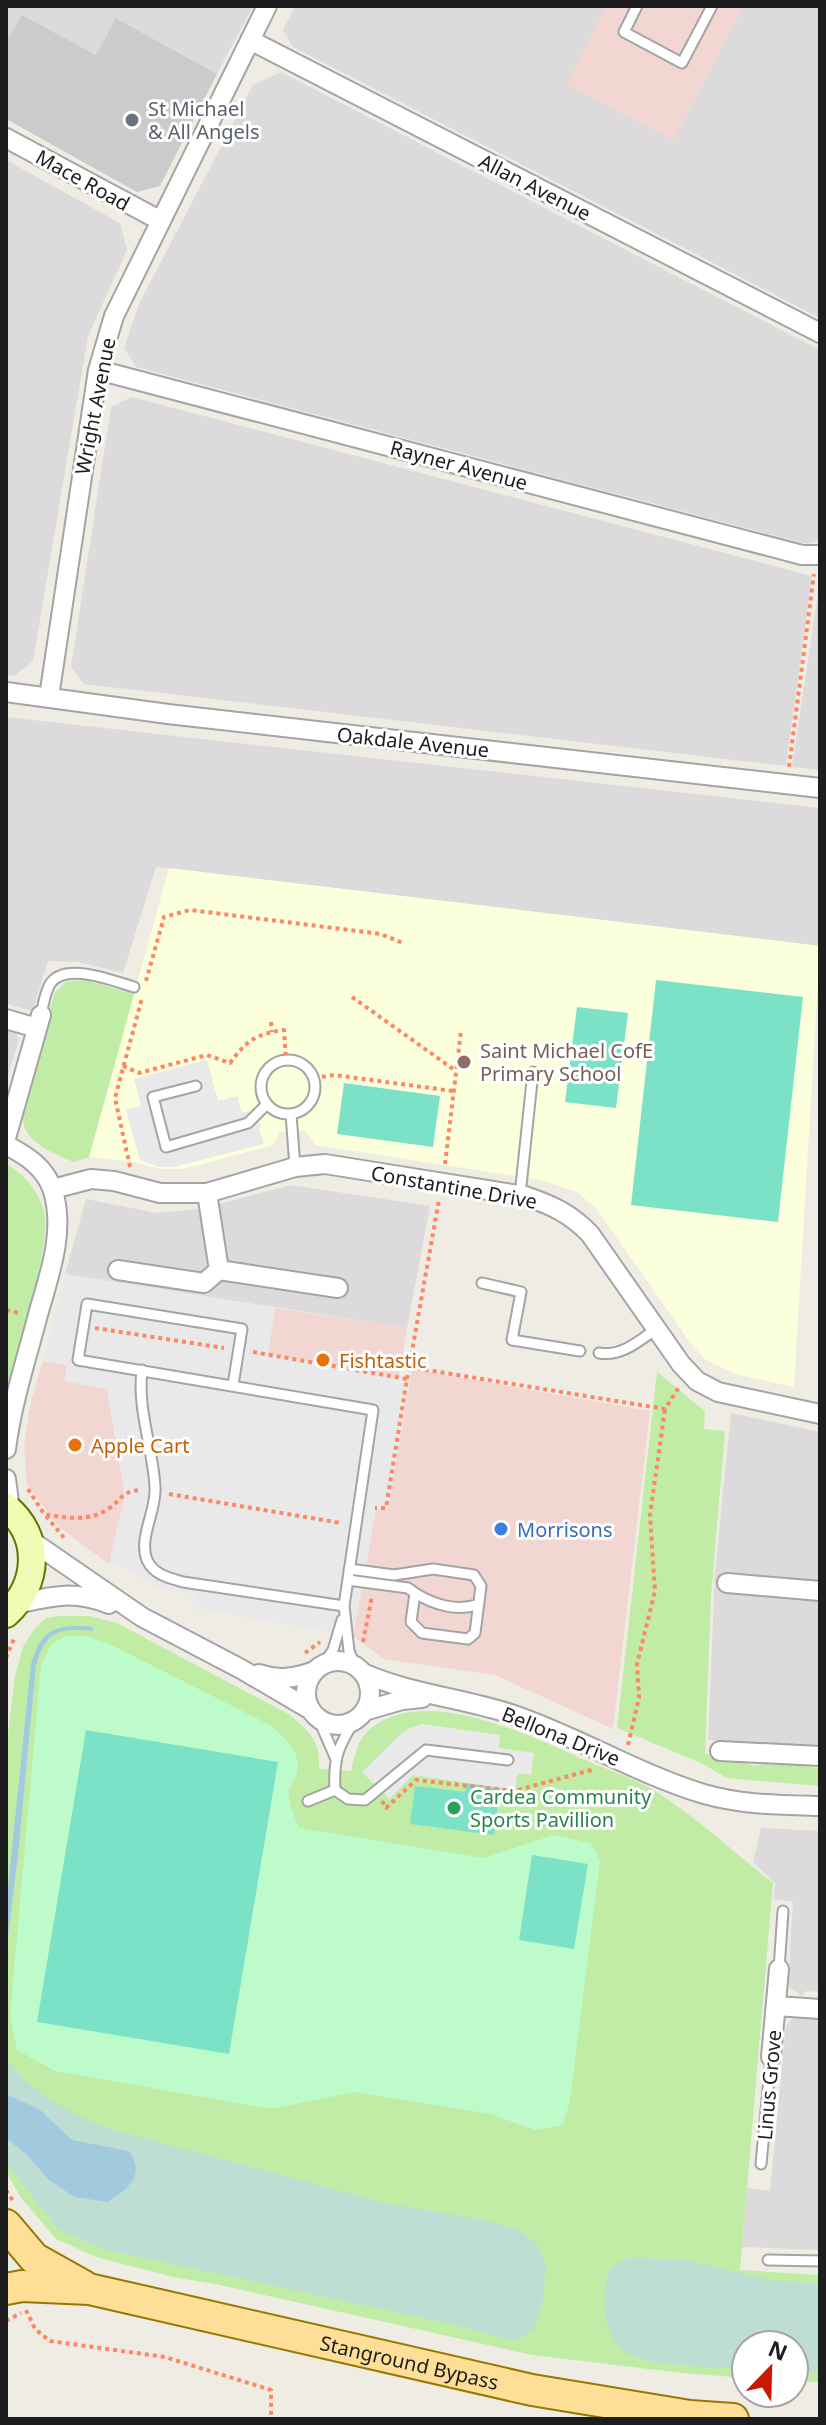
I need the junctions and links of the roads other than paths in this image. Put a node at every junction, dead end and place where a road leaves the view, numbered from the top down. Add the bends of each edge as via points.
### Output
1 (267, 6) edge
2 (637, 6) edge
3 (712, 6) edge
4 (250, 40) junction
5 (6, 138) edge
6 (161, 221) junction
7 (820, 333) edge
8 (98, 370) junction
9 (818, 561) edge
10 (6, 692) edge
11 (49, 697) junction
12 (820, 788) edge
13 (134, 987) dead end
14 (6, 1019) edge
15 (39, 1021) junction
16 (533, 1072) dead end
17 (196, 1086) dead end
18 (267, 1104) junction
19 (291, 1114) junction
20 (6, 1138) edge
21 (6, 1145) edge
22 (295, 1167) junction
23 (53, 1189) junction
24 (207, 1193) junction
25 (520, 1195) junction
26 (118, 1270) dead end
27 (219, 1270) junction
28 (482, 1283) dead end
29 (338, 1288) dead end
30 (656, 1329) junction
31 (580, 1351) dead end
32 (599, 1353) dead end
33 (142, 1370) junction
34 (233, 1385) junction
35 (10, 1414) edge
36 (820, 1414) edge
37 (6, 1449) edge
38 (6, 1479) edge
39 (8, 1509) edge
40 (30, 1540) junction
41 (349, 1569) junction
42 (348, 1580) junction
43 (727, 1583) dead end
44 (820, 1591) edge
45 (415, 1593) junction
46 (479, 1604) junction
47 (9, 1611) edge
48 (344, 1611) junction
49 (142, 1617) junction
50 (314, 1663) junction
51 (241, 1669) junction
52 (359, 1669) junction
53 (441, 1698) junction
54 (315, 1714) junction
55 (360, 1715) junction
56 (720, 1751) dead end
57 (820, 1756) edge
58 (335, 1757) junction
59 (508, 1760) dead end
60 (335, 1790) junction
61 (308, 1801) dead end
62 (820, 1806) edge
63 (783, 1911) dead end
64 (779, 1969) joint
65 (776, 2006) junction
66 (820, 2009) edge
67 (771, 2057) joint
68 (761, 2164) dead end
69 (11, 2215) edge
70 (768, 2260) dead end
71 (820, 2261) edge
72 (89, 2289) junction
73 (19, 2295) edge
74 (733, 2419) edge

1 - 4 street, Wright Avenue
2 - 3 lane via 624,32 682,63
4 - 6 street, Wright Avenue
4 - 7 street, Allan Avenue
5 - 6 street, Mace Road
6 - 8 street, Wright Avenue via 114,316
8 - 9 street, Rayner Avenue
8 - 11 street, Wright Avenue
10 - 11 street, Oakdale Avenue
11 - 12 street, Oakdale Avenue
13 - 15 lane via 83,973 60,976 52,981
14 - 15 street
15 - 20 street
16 - 25 lane
17 - 18 lane via 153,1097 166,1147 248,1123
18 - 19 lane
18 - 19 lane via 262,1078 273,1064 299,1062 314,1078 316,1091 300,1112
19 - 22 lane
21 - 23 street via 37,1165
22 - 24 street, Constantine Drive
22 - 25 street, Constantine Drive via 325,1164
23 - 24 street, Constantine Drive via 91,1179 160,1193
23 - 35 street via 55,1255
24 - 27 street
25 - 30 street, Constantine Drive via 572,1216
26 - 27 street via 204,1283
27 - 29 street
28 - 31 lane via 521,1292 512,1340
30 - 32 lane via 628,1349
30 - 36 street, Constantine Drive via 690,1374 718,1392
33 - 34 lane
33 - 34 lane via 78,1360 87,1304 242,1329
33 - 48 lane via 141,1400 156,1490 145,1541 147,1559 156,1571 183,1582
34 - 41 lane via 373,1410
35 - 37 street
38 - 39 street
39 - 40 street
40 - 47 street via 33,1563 28,1585
40 - 49 street, Bellona Drive
41 - 42 lane
41 - 46 lane via 394,1575 433,1569 474,1575 481,1586
42 - 45 lane
42 - 48 lane
43 - 44 street
45 - 46 lane via 452,1607
45 - 46 lane via 411,1622 422,1633 468,1639 475,1633
47 - 49 street, Bellona Drive via 61,1594 90,1596
48 - 50 lane via 335,1644
48 - 52 lane via 348,1644
49 - 51 street, Bellona Drive
50 - 51 street, Bellona Drive via 295,1678 272,1679
50 - 52 street, Bellona Drive via 334,1661
50 - 54 street via 306,1690
51 - 54 street, Bellona Drive
52 - 53 street, Bellona Drive via 386,1683
52 - 55 street via 370,1692
53 - 55 street, Bellona Drive via 402,1700
53 - 62 street, Bellona Drive via 523,1718 705,1794 754,1804
54 - 55 street, Bellona Drive via 337,1724
54 - 58 lane
55 - 58 lane
56 - 57 street
58 - 60 lane
59 - 60 lane via 426,1750 365,1800 348,1799
60 - 61 lane
63 - 64 lane, Linus Grove
64 - 65 street, Linus Grove
65 - 66 street, Linus Grove
65 - 67 street, Linus Grove
67 - 68 lane, Linus Grove
69 - 72 main road, Stanground Bypass via 34,2258
70 - 71 lane
72 - 73 main road, Stanground Bypass
72 - 74 main road, Stanground Bypass via 532,2390

